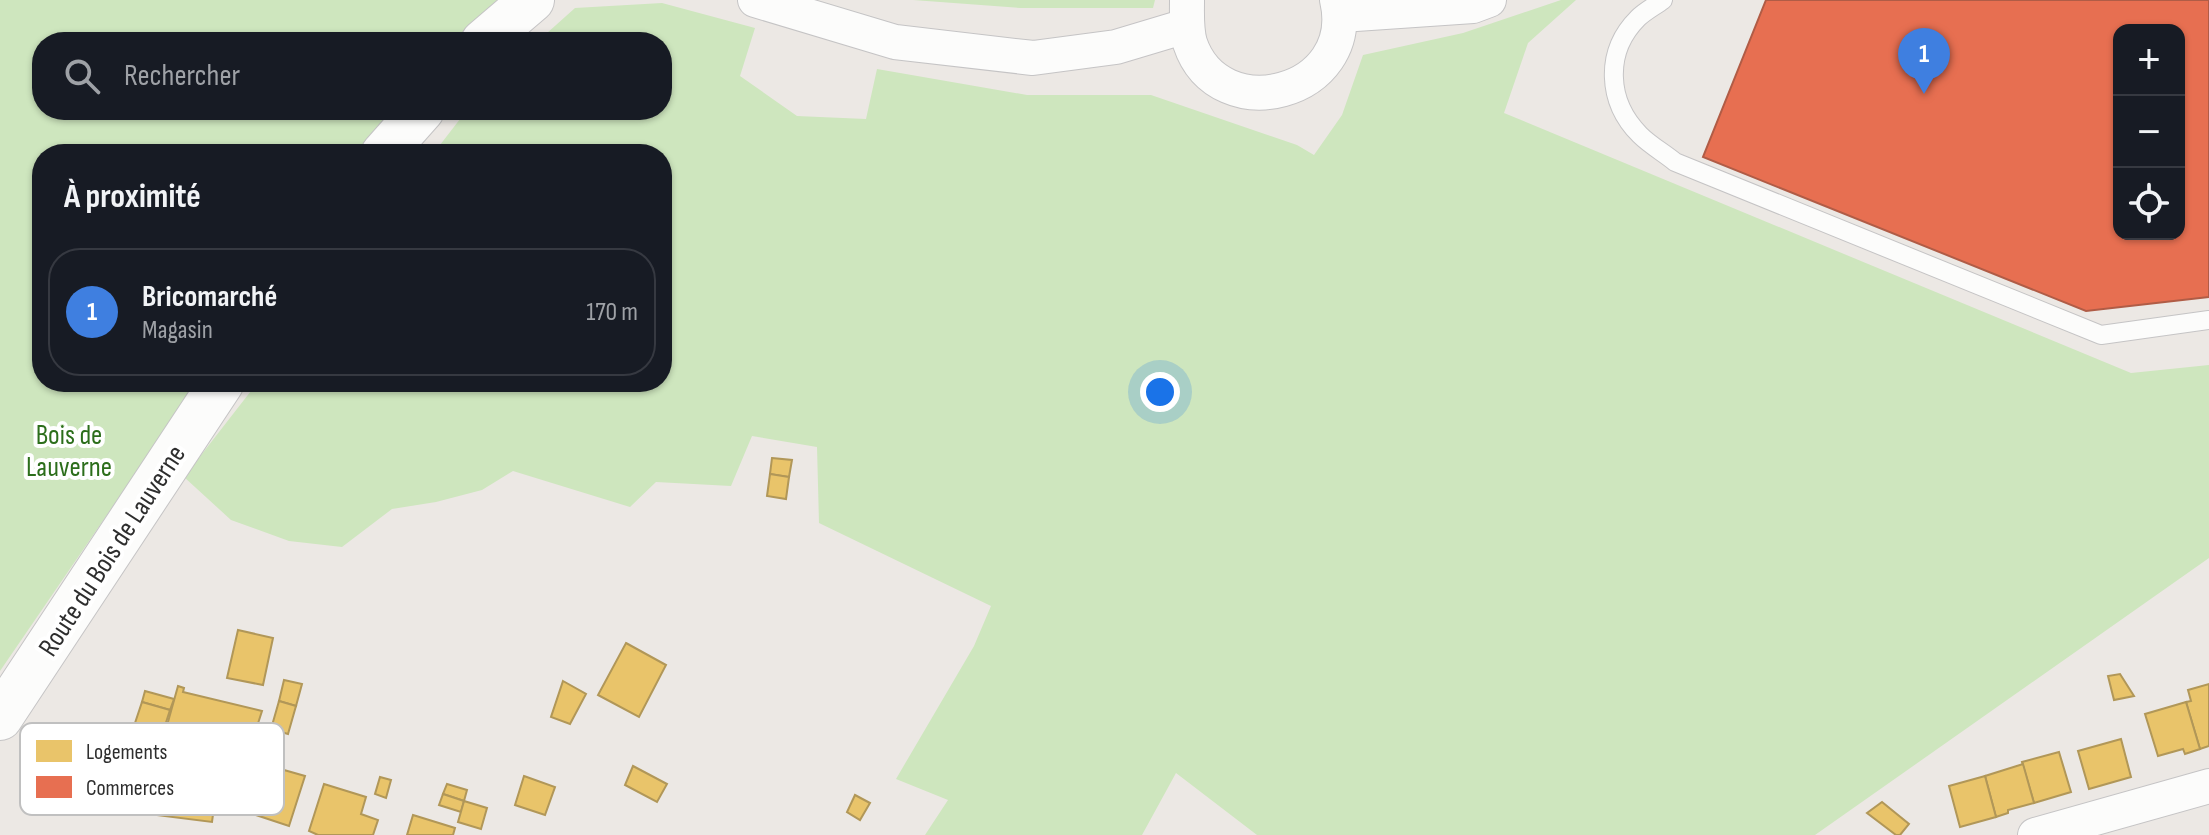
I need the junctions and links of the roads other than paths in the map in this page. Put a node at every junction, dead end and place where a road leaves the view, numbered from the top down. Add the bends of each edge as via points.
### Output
1 (532, 0) edge
2 (755, 0) edge
3 (1489, 0) edge
4 (1663, 0) edge
5 (1339, 7) edge
6 (1187, 13) edge
7 (495, 32) edge
8 (413, 120) edge
9 (392, 144) edge
10 (2209, 320) edge
11 (215, 392) edge
12 (0, 718) edge
13 (2209, 786) edge
14 (2035, 835) edge

1 - 7 street
2 - 6 street via 895,42 1033,58 1116,47
3 - 5 street via 1473,6
4 - 10 lane via 1638,18 1618,45 1612,76 1620,108 1640,135 1675,162 2101,335
5 - 6 street via 1338,35 1328,59 1310,78 1266,94 1221,82 1203,66 1191,46
8 - 9 street
11 - 12 street, Route du Bois de Lauverne
13 - 14 street

